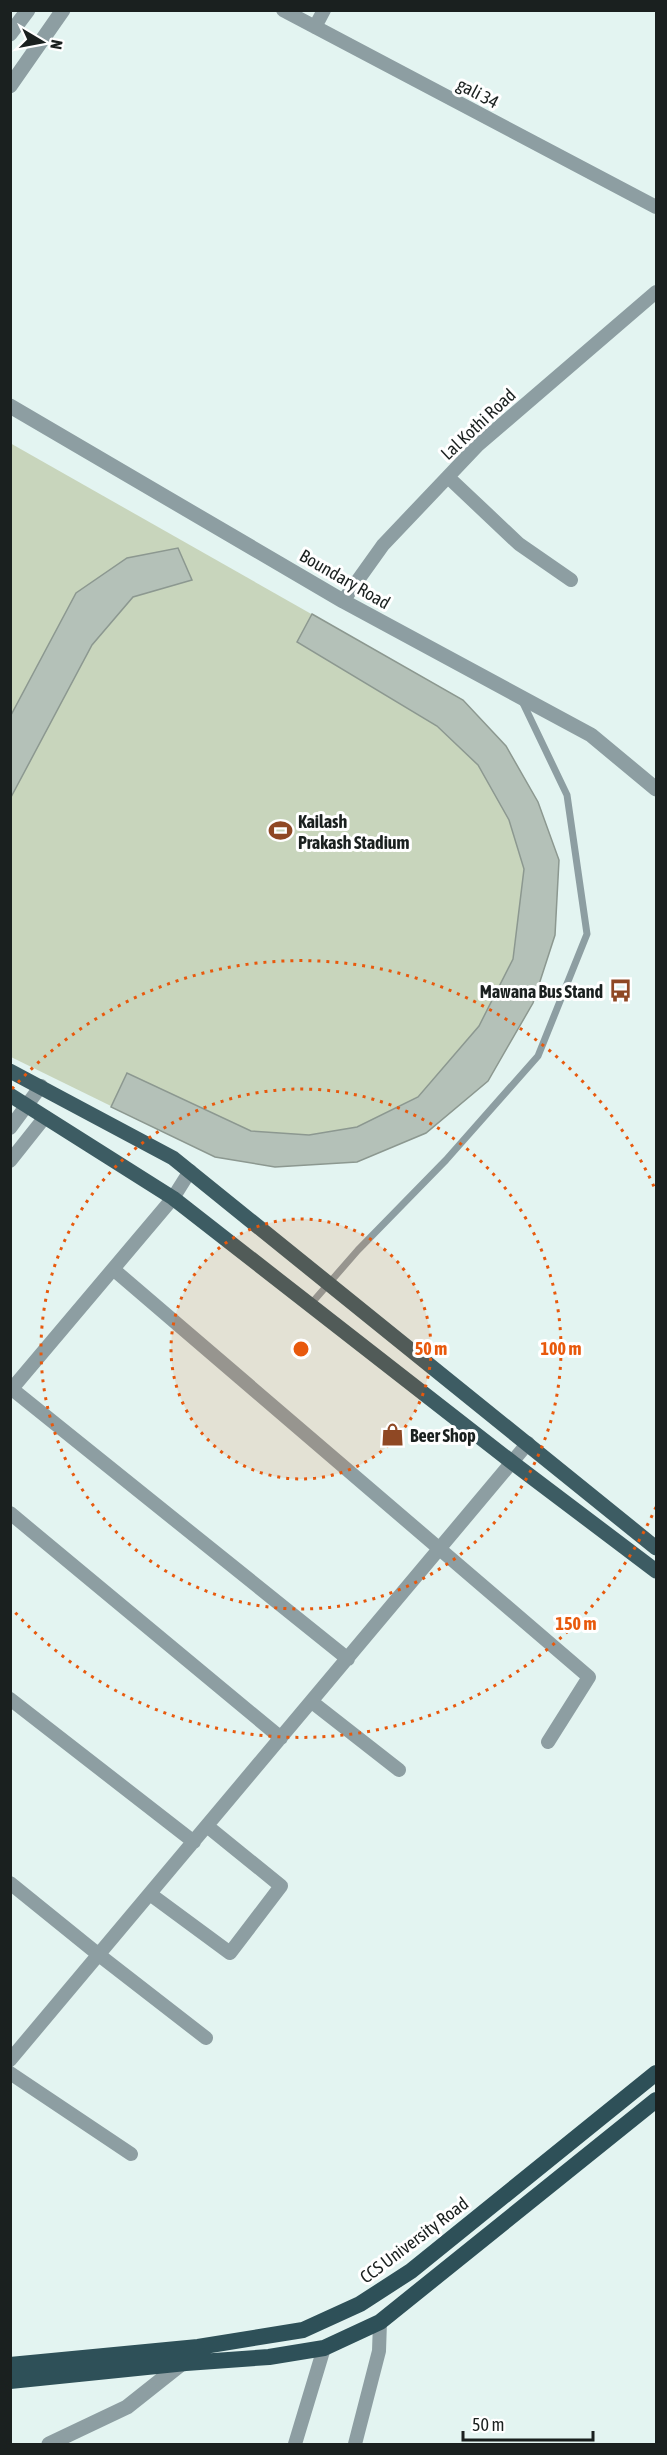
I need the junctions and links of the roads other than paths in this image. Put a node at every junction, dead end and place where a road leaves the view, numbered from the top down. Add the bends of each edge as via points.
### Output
1 (28, 10) edge
2 (63, 10) edge
3 (283, 10) edge
4 (324, 10) edge
5 (315, 27) junction
6 (10, 34) edge
7 (10, 86) edge
8 (657, 207) edge
9 (657, 292) edge
10 (10, 406) edge
11 (448, 477) junction
12 (572, 580) dead end
13 (343, 601) junction
14 (520, 696) junction
15 (657, 789) edge
16 (10, 1071) edge
17 (40, 1086) junction
18 (10, 1095) edge
19 (28, 1106) junction
20 (45, 1117) junction
21 (10, 1128) edge
22 (10, 1161) edge
23 (190, 1171) junction
24 (173, 1198) junction
25 (113, 1269) junction
26 (330, 1283) junction
27 (310, 1305) junction
28 (11, 1390) edge
29 (528, 1443) junction
30 (513, 1463) junction
31 (10, 1513) edge
32 (657, 1548) edge
33 (440, 1550) junction
34 (657, 1571) edge
35 (348, 1659) junction
36 (10, 1699) edge
37 (312, 1702) junction
38 (281, 1738) junction
39 (548, 1742) dead end
40 (399, 1770) dead end
41 (207, 1826) junction
42 (194, 1842) junction
43 (10, 1882) edge
44 (150, 1894) junction
45 (99, 1955) junction
46 (206, 2038) dead end
47 (10, 2060) edge
48 (10, 2073) edge
49 (657, 2073) edge
50 (638, 2088) junction
51 (655, 2102) edge
52 (585, 2132) junction
53 (597, 2149) junction
54 (131, 2154) dead end
55 (380, 2322) junction
56 (324, 2348) junction
57 (184, 2355) junction
58 (10, 2365) edge
59 (10, 2381) edge
60 (49, 2445) edge
61 (295, 2445) edge
62 (355, 2445) edge

1 - 6 street
2 - 7 street
3 - 5 street, gali 34
4 - 5 street
5 - 8 street, gali 34
9 - 11 street, Lal Kothi Road via 478,445
10 - 13 street, Boundary Road
11 - 12 street via 519,544
11 - 13 street, Lal Kothi Road via 383,545
13 - 14 street, Boundary Road
14 - 15 street, Boundary Road via 591,735
14 - 26 lane via 567,795 587,934 538,1056
16 - 17 main road
17 - 19 street
17 - 23 main road
18 - 19 main road
19 - 20 main road
19 - 21 street
20 - 22 street
20 - 24 main road
23 - 24 street
23 - 26 main road
24 - 25 street
24 - 27 main road
25 - 28 street
25 - 33 street
26 - 27 lane
26 - 29 main road
27 - 30 main road
28 - 35 street
29 - 30 street
29 - 32 main road
30 - 33 street
30 - 34 main road
31 - 38 street
33 - 35 street
33 - 39 street via 589,1677
35 - 37 street
36 - 42 street
37 - 38 street
37 - 40 street
38 - 41 street
41 - 42 street
41 - 44 street via 281,1886 230,1953
42 - 44 street
43 - 45 street
44 - 45 street
45 - 46 street
45 - 47 street
48 - 54 street
49 - 50 highway, CCS University Road
50 - 51 highway
50 - 52 highway, CCS University Road
51 - 53 highway, CCS University Road
52 - 53 highway
52 - 57 highway, CCS University Road via 411,2271 360,2304 303,2330
53 - 55 highway, CCS University Road
55 - 56 highway, CCS University Road
55 - 62 street via 379,2351
56 - 57 highway, CCS University Road via 269,2356
56 - 61 street
57 - 58 highway, CCS University Road
57 - 59 highway, CCS University Road
57 - 60 street via 127,2407

